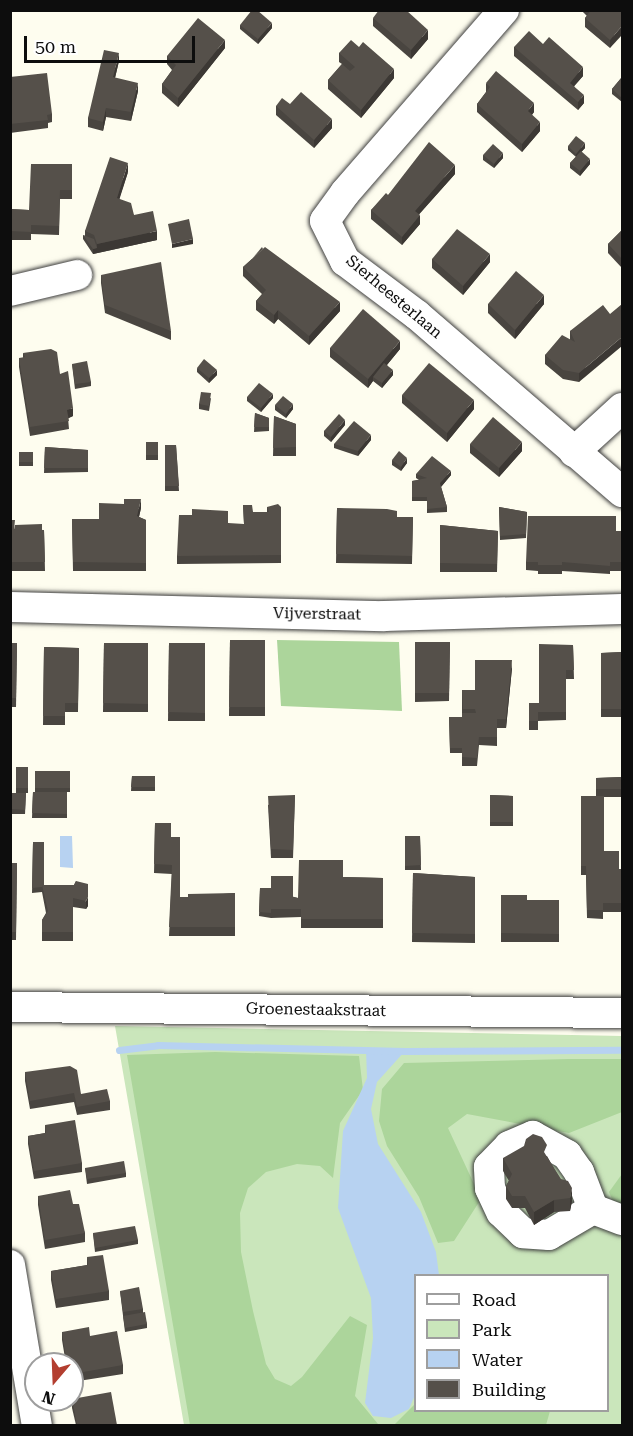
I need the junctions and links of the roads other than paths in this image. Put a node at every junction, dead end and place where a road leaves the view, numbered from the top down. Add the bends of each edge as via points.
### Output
1 (504, 10) edge
2 (77, 275) dead end
3 (10, 291) edge
4 (622, 408) edge
5 (574, 452) junction
6 (622, 492) edge
7 (10, 607) edge
8 (622, 609) edge
9 (10, 1007) edge
10 (622, 1013) edge
11 (593, 1209) dead end
12 (622, 1220) edge
13 (10, 1265) edge
14 (37, 1425) edge

1 - 5 street, Sierheesterlaan via 325,221 345,261 417,315
2 - 3 street
4 - 5 street
5 - 6 street, Sierheesterlaan
7 - 8 street, Vijverstraat via 384,616
9 - 10 street, Groenestaakstraat
11 - 12 street
13 - 14 street

